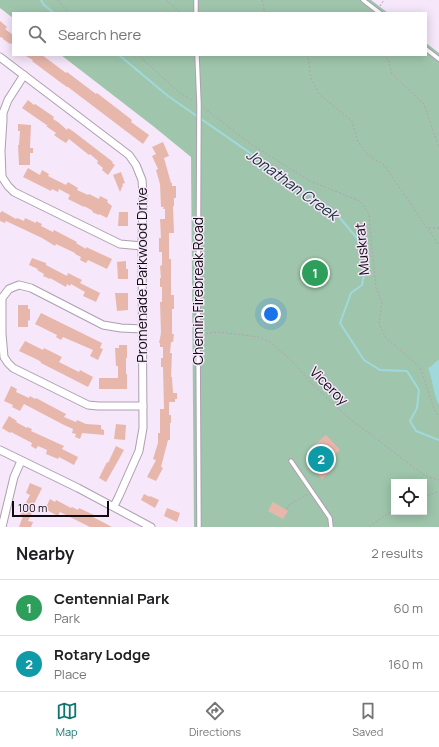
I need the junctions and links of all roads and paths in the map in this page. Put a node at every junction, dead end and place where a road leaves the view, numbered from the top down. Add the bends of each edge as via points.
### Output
1 (58, 0) edge
2 (166, 0) edge
3 (196, 0) edge
4 (262, 0) edge
5 (363, 0) edge
6 (384, 0) edge
7 (69, 12) edge
8 (180, 12) edge
9 (196, 12) edge
10 (265, 12) edge
11 (378, 12) edge
12 (427, 50) edge
13 (139, 56) edge
14 (197, 56) edge
15 (307, 56) edge
16 (384, 56) edge
17 (0, 57) edge
18 (439, 59) edge
19 (24, 75) junction
20 (199, 104) junction
21 (439, 148) edge
22 (427, 228) junction
23 (439, 228) edge
24 (439, 245) edge
25 (142, 246) junction
26 (142, 329) junction
27 (198, 334) junction
28 (143, 406) junction
29 (439, 417) edge
30 (0, 450) edge
31 (291, 460) dead end
32 (21, 461) junction
33 (439, 480) edge
34 (439, 491) edge
35 (312, 492) junction
36 (427, 496) edge
37 (114, 506) junction
38 (286, 510) dead end
39 (391, 512) edge
40 (2, 527) edge
41 (151, 527) edge
42 (199, 527) edge
43 (331, 527) edge
44 (369, 527) edge

1 - 7 path
2 - 8 path
3 - 9 lane
4 - 10 path
5 - 11 lane
6 - 11 path
12 - 18 lane
13 - 20 path, Muskrat via 180,93
14 - 20 lane, Chemin Firebreak Road
15 - 22 path via 311,78 319,94 352,121 358,142 368,155 384,165
16 - 21 path via 388,59 392,74 424,104
17 - 19 street, Promenade Parkwood Drive
19 - 25 street, Promenade Parkwood Drive via 129,155 136,165 144,195
19 - 25 street via 3,112 2,177 8,186 14,192 120,244
20 - 27 lane, Chemin Firebreak Road
20 - 29 path, Muskrat via 251,144 310,182 360,201 369,214 376,288 382,302 379,324 386,338 420,367
22 - 23 path
22 - 24 path
25 - 26 street, Promenade Parkwood Drive
26 - 28 street, Promenade Parkwood Drive
26 - 28 street via 103,324 25,286 19,285 9,289 2,298 4,357 13,368 88,405
27 - 33 path, Viceroy via 219,332 259,337 270,342 344,414 420,472
27 - 42 lane, Chemin Firebreak Road
28 - 37 street, Promenade Parkwood Drive via 139,452
30 - 32 street
31 - 35 lane
32 - 37 street
32 - 40 street via 14,477
34 - 36 path
35 - 38 path via 290,504
35 - 43 lane via 330,518
37 - 41 street
39 - 44 path

